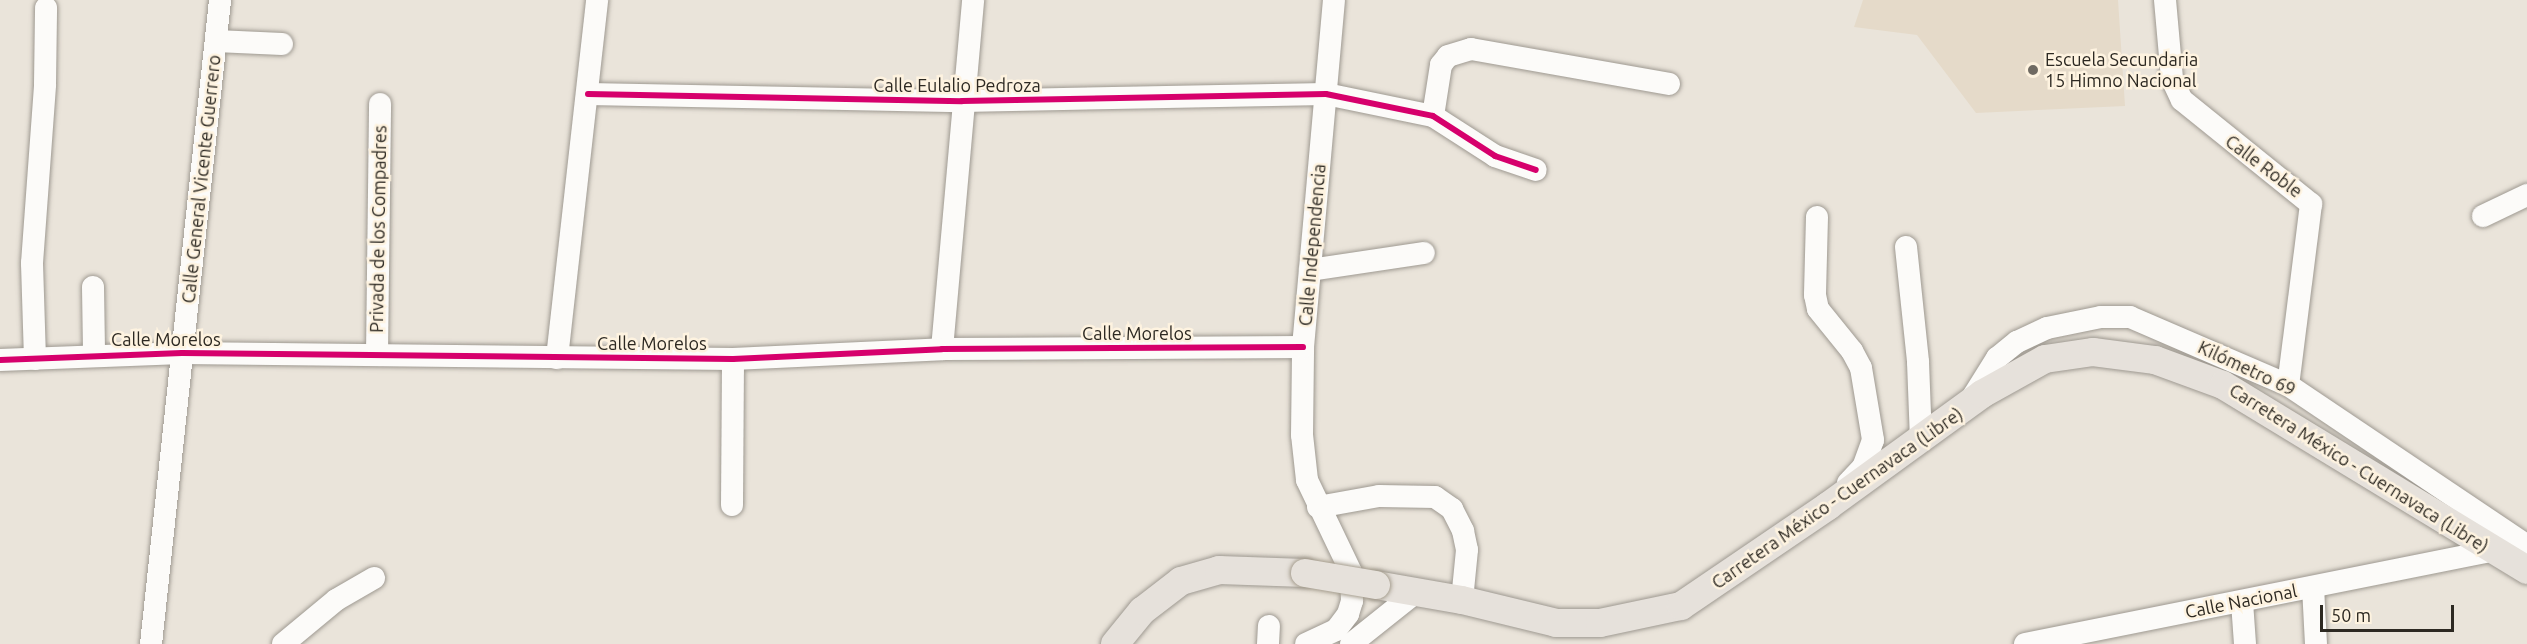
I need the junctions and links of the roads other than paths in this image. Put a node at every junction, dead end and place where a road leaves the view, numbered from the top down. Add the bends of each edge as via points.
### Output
1 (220, 0) edge
2 (597, 0) edge
3 (973, 0) edge
4 (1335, 0) edge
5 (2165, 0) edge
6 (46, 8) dead end
7 (216, 41) junction
8 (282, 44) dead end
9 (1669, 84) dead end
10 (588, 94) junction
11 (1326, 94) junction
12 (962, 101) junction
13 (380, 104) dead end
14 (1432, 117) junction
15 (1536, 170) dead end
16 (2527, 195) edge
17 (2483, 216) dead end
18 (1817, 217) dead end
19 (1906, 246) dead end
20 (1424, 253) dead end
21 (1310, 270) junction
22 (93, 286) dead end
23 (1303, 347) junction
24 (942, 349) junction
25 (182, 353) junction
26 (94, 354) junction
27 (377, 355) junction
28 (556, 358) junction
29 (35, 359) junction
30 (733, 359) junction
31 (0, 360) edge
32 (2288, 385) junction
33 (1966, 407) junction
34 (1921, 439) junction
35 (732, 505) dead end
36 (1828, 506) junction
37 (1317, 507) junction
38 (2494, 551) junction
39 (2526, 552) edge
40 (374, 578) dead end
41 (2313, 587) junction
42 (1415, 593) junction
43 (1462, 600) junction
44 (2242, 602) junction
45 (2073, 639) edge
46 (151, 644) edge
47 (284, 644) edge
48 (1115, 644) edge
49 (1306, 644) edge
50 (1351, 644) edge
51 (2025, 644) edge
52 (2245, 644) edge
53 (2316, 644) edge

1 - 7 street, Calle General Vicente Guerrero
2 - 10 street
3 - 12 street
4 - 11 street, Calle Independencia
5 - 32 street, Calle Roble via 2172,79 2182,100 2311,204
6 - 29 street via 45,84 32,263
7 - 8 street
7 - 25 street, Calle General Vicente Guerrero
9 - 14 street via 1472,49 1448,56 1441,65
10 - 12 street, Calle Eulalio Pedroza
10 - 28 street
11 - 12 street, Calle Eulalio Pedroza
11 - 14 street, Calle Eulalio Pedroza
11 - 21 street, Calle Independencia
12 - 24 street
13 - 27 street, Privada de los Compadres
14 - 15 street, Calle Eulalio Pedroza via 1495,156
16 - 17 street
18 - 36 street via 1818,309 1852,351 1860,368 1873,440 1863,467
19 - 34 street
20 - 21 street
21 - 23 street, Calle Independencia
22 - 26 street
23 - 24 street, Calle Morelos
23 - 37 street, Calle Independencia via 1302,435 1307,480
24 - 30 street, Calle Morelos
25 - 26 street, Calle Morelos
25 - 27 street, Calle Morelos
25 - 46 street, Calle General Vicente Guerrero
26 - 29 street, Calle Morelos
27 - 28 street, Calle Morelos
28 - 30 street, Calle Morelos
29 - 31 street, Calle Morelos
30 - 35 street
32 - 33 street, Kilómetro 69 via 2130,317 2101,317 2047,328 2017,342 1996,358
32 - 39 street, Kilómetro 69
33 - 34 main road, Carretera México - Cuernavaca (Libre)
33 - 38 main road, Carretera México - Cuernavaca (Libre) via 2025,368 2078,353 2126,354 2188,369 2267,409
34 - 36 main road, Carretera México - Cuernavaca (Libre)
36 - 43 main road, Carretera México - Cuernavaca (Libre) via 1680,606 1642,617 1600,623 1556,623
37 - 43 street via 1379,496 1435,497 1452,509 1463,531 1467,550
37 - 49 street, Calle Independencia via 1351,572 1352,601 1336,630
38 - 39 main road, Carretera México - Cuernavaca (Libre)
38 - 41 street, Calle Nacional
40 - 47 street via 336,600
41 - 44 street, Calle Nacional
41 - 53 street
42 - 43 main road, Carretera México - Cuernavaca (Libre)
42 - 48 main road, Carretera México - Cuernavaca (Libre), bridge via 1305,573 1219,570 1181,581 1142,611
42 - 50 street
44 - 45 street, Calle Nacional
44 - 52 street
45 - 51 street, Calle Nacional

